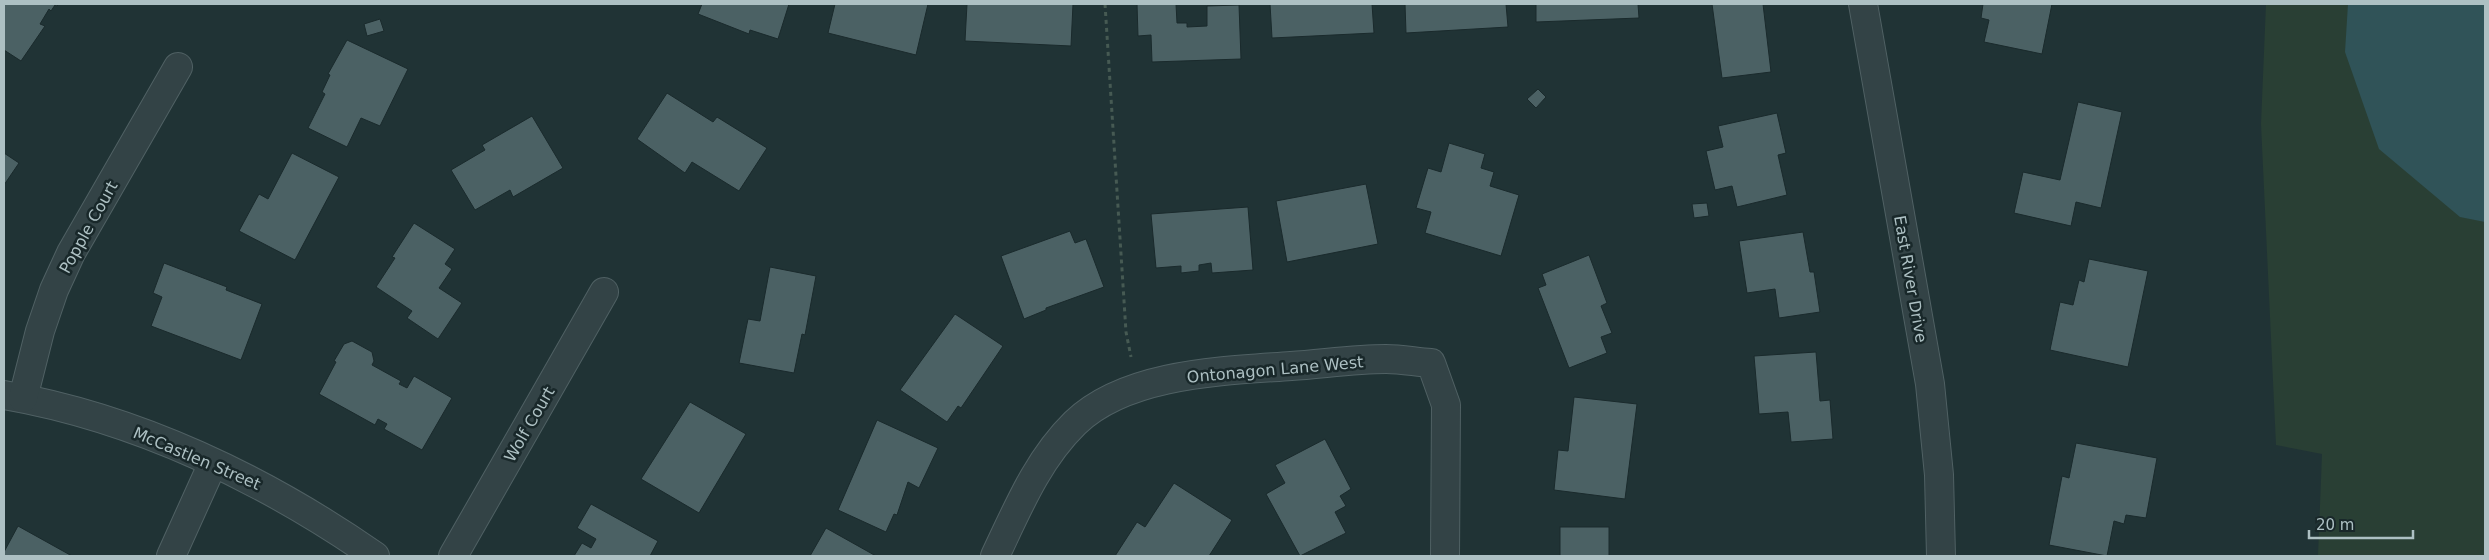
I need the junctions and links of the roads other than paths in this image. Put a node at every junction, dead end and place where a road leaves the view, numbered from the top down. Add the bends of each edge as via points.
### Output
1 (1863, 4) edge
2 (178, 67) dead end
3 (604, 292) dead end
4 (13, 396) edge
5 (213, 463) junction
6 (171, 556) edge
7 (375, 556) edge
8 (453, 556) edge
9 (996, 556) edge
10 (1445, 556) edge
11 (1941, 556) edge

1 - 11 street, East River Drive via 1930,384 1939,475
2 - 4 street, Popple Court via 72,253 54,290
3 - 8 street, Wolf Court
4 - 5 street, McCastlen Street via 160,439
5 - 6 street
5 - 7 street, McCastlen Street via 318,517
9 - 10 street, Ontonagon Lane West via 1024,495 1056,443 1076,422 1105,401 1179,377 1218,371 1385,359 1431,363 1446,405

